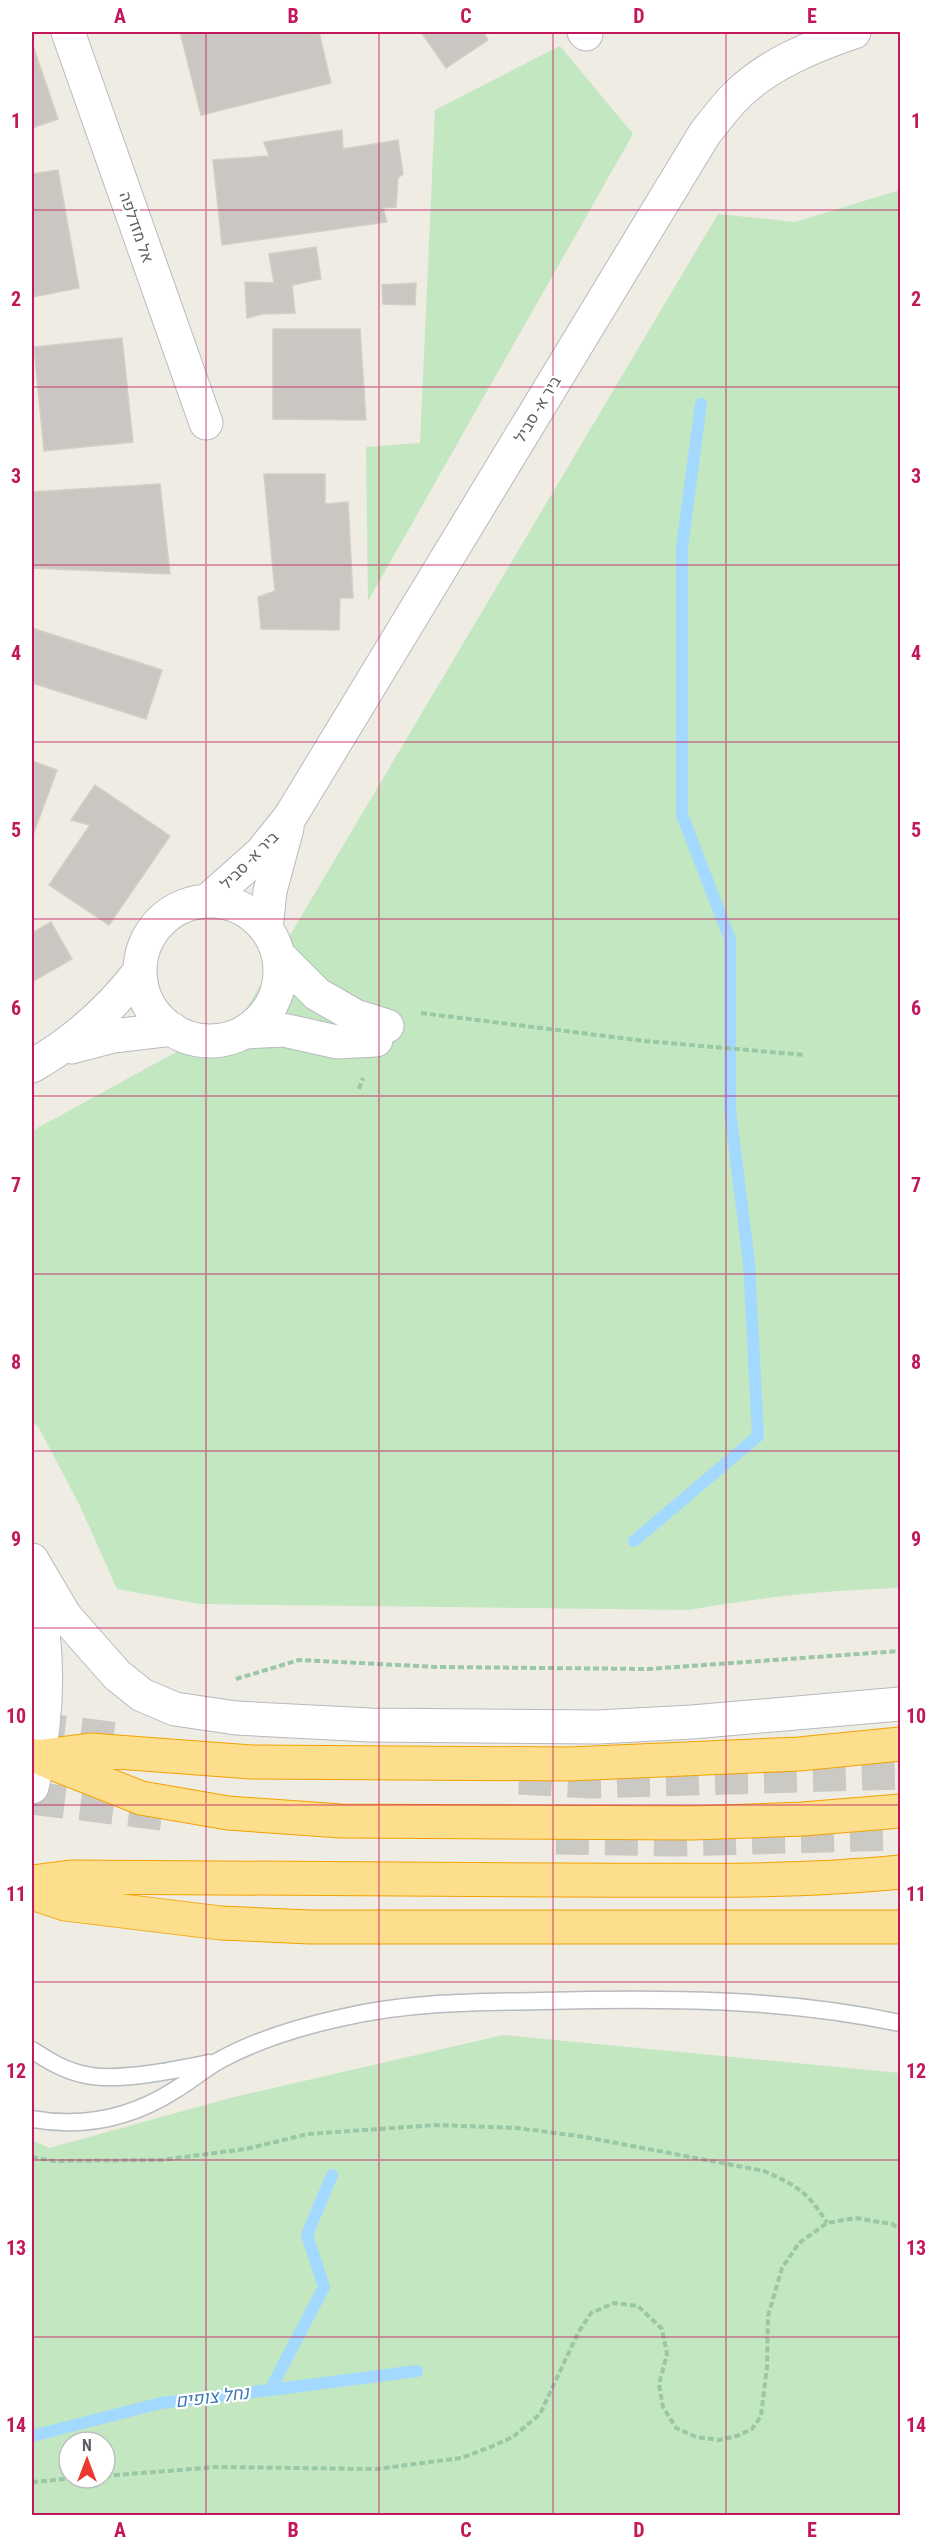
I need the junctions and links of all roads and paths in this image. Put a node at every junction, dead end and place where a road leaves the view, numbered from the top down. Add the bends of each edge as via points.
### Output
1 (68, 32) edge
2 (834, 35) edge
3 (206, 423) dead end
4 (290, 818) junction
5 (207, 901) junction
6 (273, 943) junction
7 (140, 971) junction
8 (172, 1029) junction
9 (245, 1032) junction
10 (381, 1033) junction
11 (60, 1050) junction
12 (805, 1054) dead end
13 (32, 1066) edge
14 (359, 1089) dead end
15 (32, 1560) edge
16 (32, 1575) edge
17 (900, 1651) edge
18 (227, 1682) dead end
19 (900, 1704) edge
20 (900, 1744) edge
21 (34, 1766) edge
22 (900, 1811) edge
23 (900, 1872) edge
24 (32, 1882) edge
25 (32, 1893) edge
26 (900, 1927) edge
27 (900, 2023) edge
28 (32, 2050) edge
29 (219, 2061) junction
30 (32, 2119) edge
31 (32, 2157) edge
32 (827, 2223) junction
33 (900, 2229) edge
34 (117, 2475) edge
35 (57, 2480) edge
36 (32, 2482) edge

1 - 3 street, אל מזדלפה
2 - 4 street, ביר א- סביל via 775,67 737,95 705,133
4 - 5 street, ביר א- סביל via 261,854
4 - 6 street, ביר א- סביל via 270,891
5 - 6 street via 229,903 250,913
5 - 7 street via 189,904 159,923 148,937
6 - 9 street via 280,970 274,999 267,1012
6 - 10 street via 317,994
7 - 8 street via 148,1004
7 - 11 street via 100,1016
8 - 9 street via 189,1038 208,1041
8 - 11 street via 113,1035
9 - 10 street via 283,1030 337,1042
10 - 12 path via 406,1011 645,1041
10 - 14 path
11 - 13 street
15 - 19 street via 65,1616 117,1675 142,1695 175,1709 236,1718 370,1725 598,1727
16 - 21 street via 47,1658 47,1695
17 - 18 path via 648,1669 438,1667 299,1660
20 - 21 highway via 799,1754 569,1764 251,1762 90,1750
21 - 22 highway via 141,1798 228,1813 341,1821 692,1822
23 - 24 highway via 765,1880 70,1877
25 - 26 highway via 65,1904 220,1923 310,1927
27 - 29 lane via 814,2007 716,2000 432,2003 315,2024
28 - 29 lane via 61,2068 87,2076 155,2073
29 - 30 lane via 173,2092 119,2115 99,2121 63,2123
31 - 32 path via 53,2161 161,2160 246,2149 308,2133 436,2125 517,2128 585,2137 764,2172 790,2182 814,2202
32 - 33 path via 855,2218
32 - 34 path via 799,2243 783,2268 768,2316 761,2416 752,2429 737,2436 719,2440 696,2437 676,2428 663,2407 659,2384 667,2354 662,2329 638,2306 614,2303 591,2313 578,2332 540,2414 513,2437 461,2458 377,2469 216,2467
35 - 36 path

